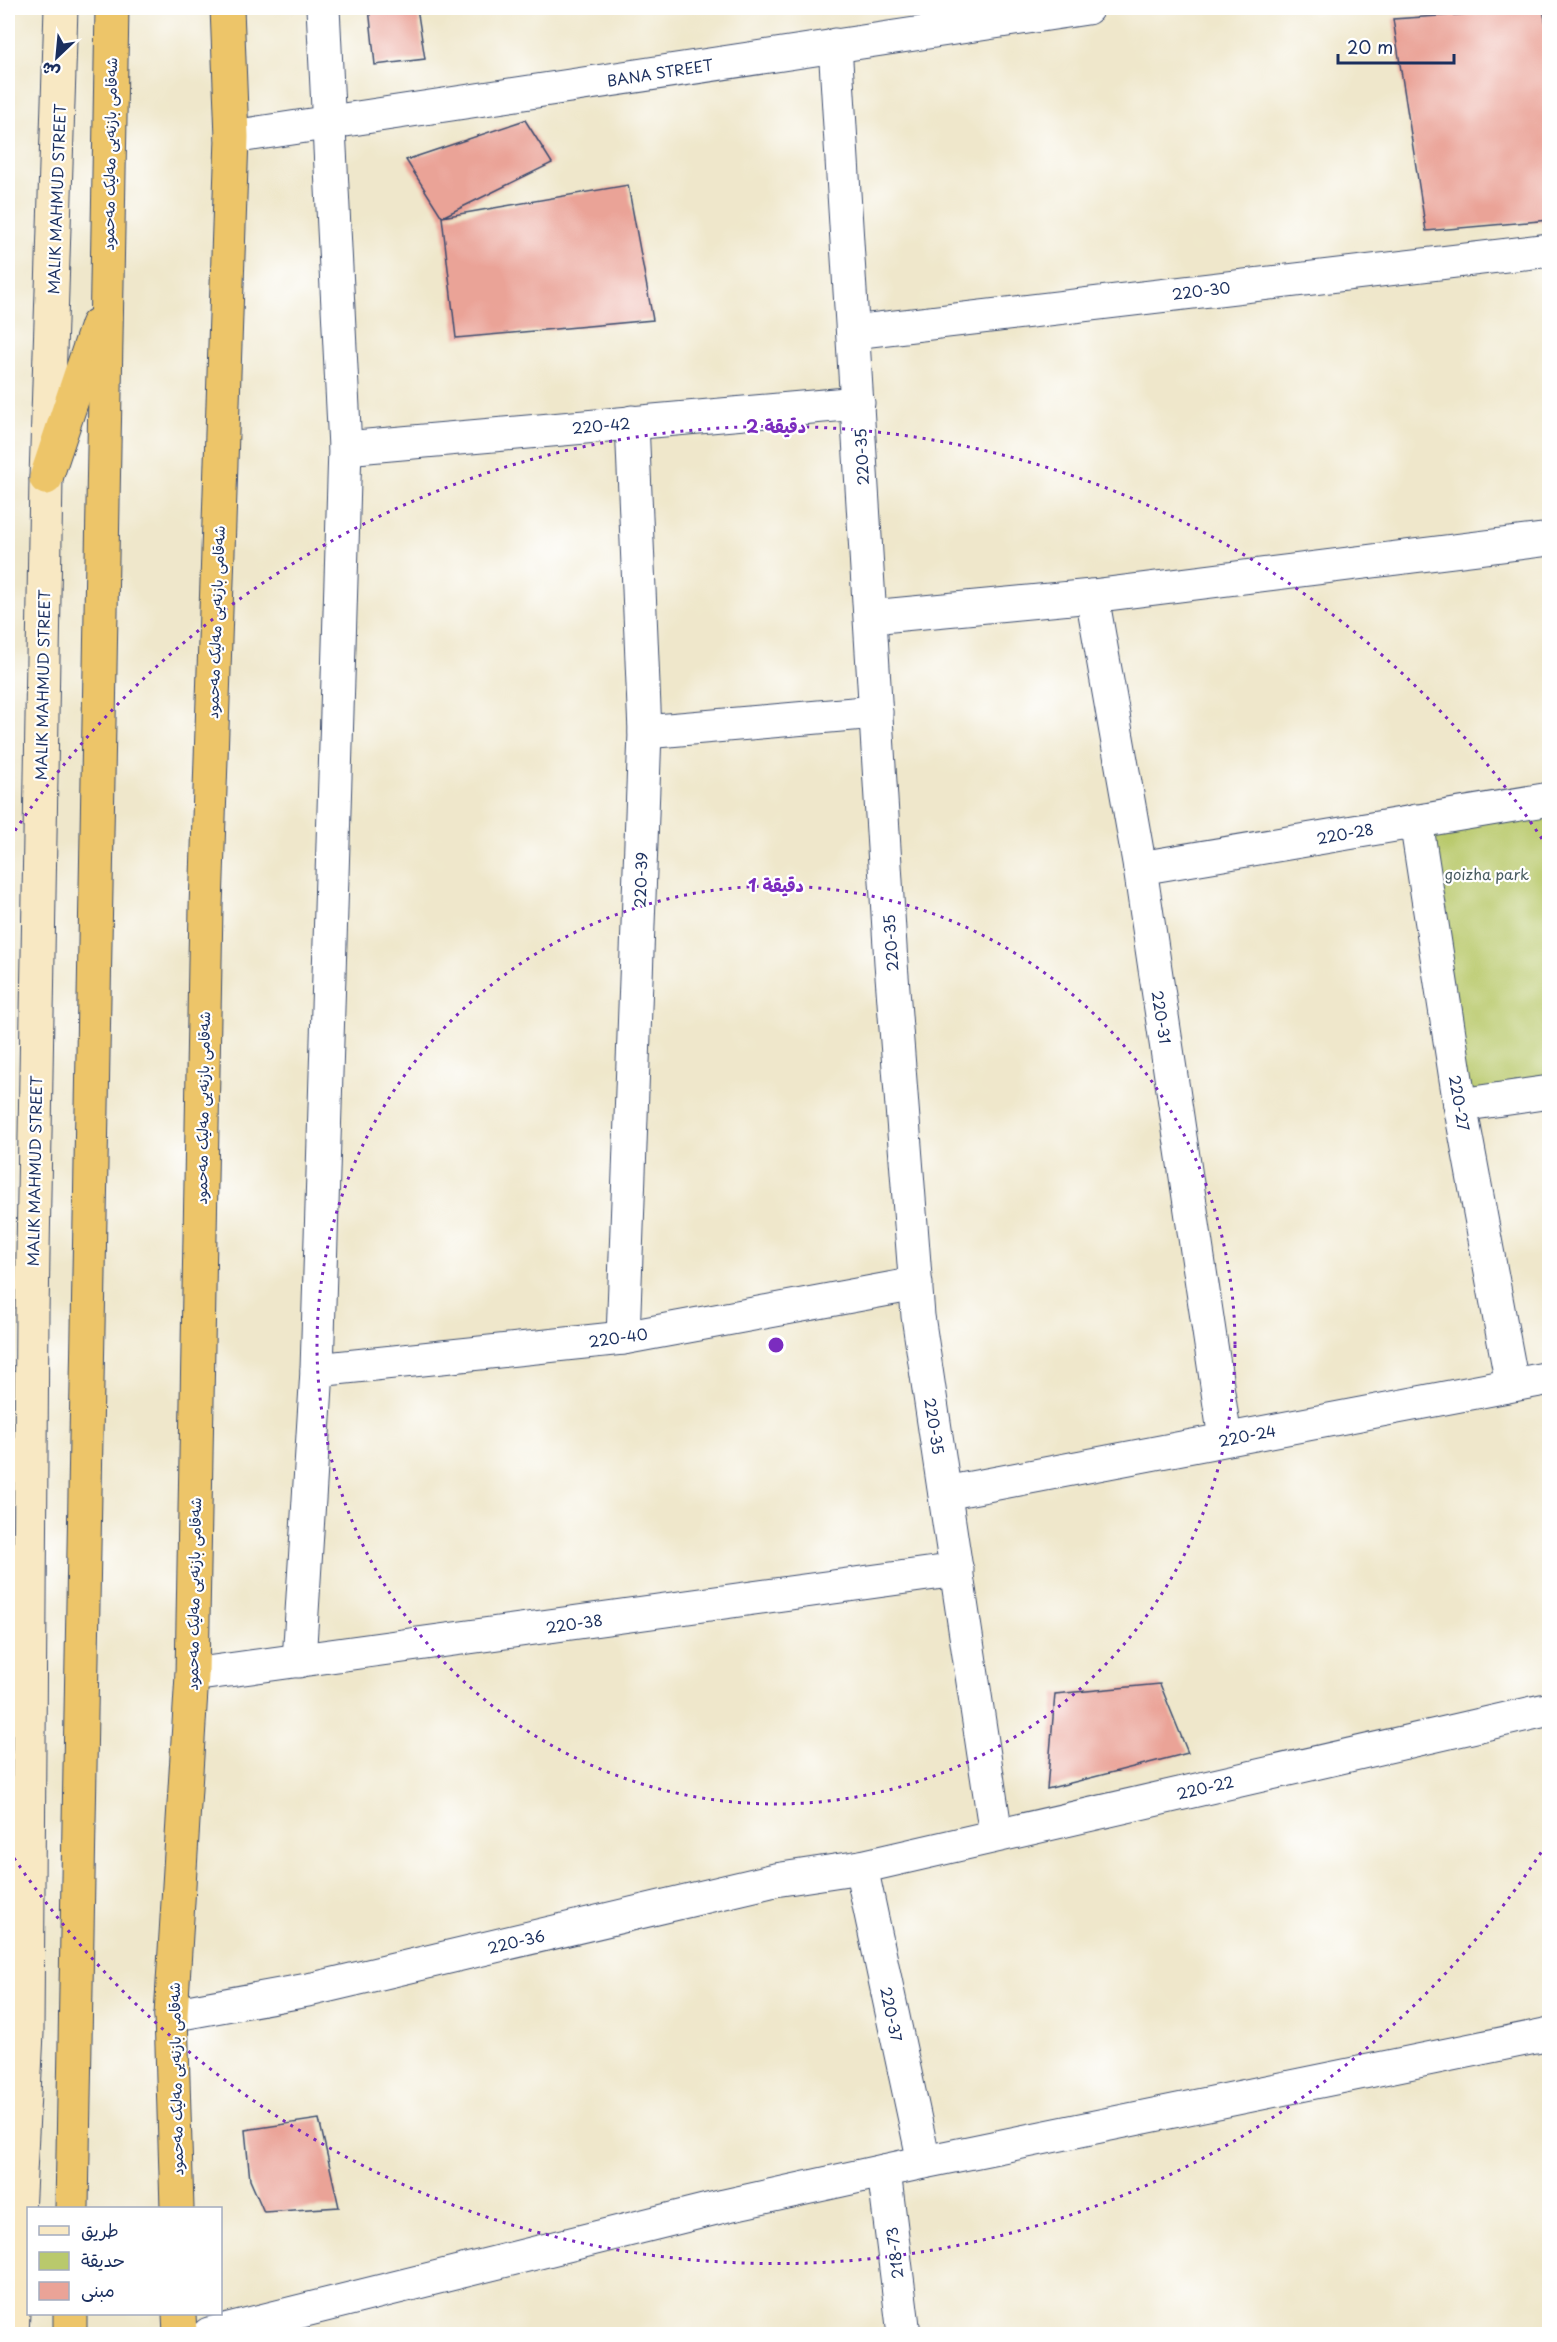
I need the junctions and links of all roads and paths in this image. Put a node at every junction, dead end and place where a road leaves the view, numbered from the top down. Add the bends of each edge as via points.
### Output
1 (62, 8) edge
2 (112, 8) edge
3 (227, 8) edge
4 (323, 8) edge
5 (1087, 8) edge
6 (836, 45) junction
7 (329, 123) junction
8 (232, 137) junction
9 (1550, 250) edge
10 (106, 294) junction
11 (853, 332) junction
12 (858, 403) junction
13 (632, 423) junction
14 (345, 447) junction
15 (46, 478) junction
16 (1550, 539) edge
17 (1092, 596) junction
18 (871, 617) junction
19 (876, 711) junction
20 (645, 732) junction
21 (1550, 799) edge
22 (1416, 821) junction
23 (1140, 868) junction
24 (1550, 1092) edge
25 (1460, 1105) junction
26 (916, 1284) junction
27 (623, 1338) junction
28 (317, 1370) junction
29 (1550, 1378) edge
30 (1512, 1384) junction
31 (1225, 1439) junction
32 (945, 1492) junction
33 (957, 1570) junction
34 (299, 1661) junction
35 (192, 1675) junction
36 (1550, 1709) edge
37 (996, 1835) junction
38 (861, 1867) junction
39 (171, 2015) junction
40 (1550, 2034) edge
41 (924, 2162) junction
42 (884, 2171) junction
43 (72, 2207) edge
44 (177, 2207) edge
45 (70, 2315) edge
46 (180, 2315) edge
47 (253, 2328) edge
48 (12, 2334) edge
49 (70, 2334) edge
50 (180, 2334) edge
51 (209, 2334) edge
52 (904, 2334) edge

1 - 15 main road, MALIK MAHMUD STREET
2 - 10 highway, شەقامی بازنەیی مەلیک مەحمود
3 - 8 highway, شەقامی بازنەیی مەلیک مەحمود
4 - 7 street
5 - 6 street, BANA STREET
6 - 7 street, BANA STREET
6 - 11 street, 220-35
7 - 8 street, BANA STREET
7 - 14 street
8 - 35 highway, شەقامی بازنەیی مەلیک مەحمود via 206,895
9 - 11 street, 220-30
10 - 15 highway
10 - 43 highway, شەقامی بازنەیی مەلیک مەحمود
11 - 12 street, 220-35
12 - 13 street, 220-42
12 - 18 street, 220-35
13 - 14 street, 220-42
13 - 20 street, 220-39
14 - 28 street
15 - 48 main road, MALIK MAHMUD STREET via 32,1313 27,2033
16 - 17 street
17 - 18 street
17 - 23 street, 220-31
18 - 19 street, 220-35
19 - 20 street
19 - 26 street, 220-35
20 - 27 street, 220-39
21 - 22 street, 220-28
22 - 23 street, 220-28
22 - 25 street, 220-27
23 - 31 street, 220-31
24 - 25 street
25 - 30 street, 220-27
26 - 27 street, 220-40
26 - 32 street, 220-35
27 - 28 street, 220-40
28 - 34 street
29 - 30 street, 220-24
30 - 31 street, 220-24
31 - 32 street, 220-24
32 - 33 street, 220-35
33 - 34 street, 220-38
33 - 37 street, 220-35
34 - 35 street, 220-38
35 - 39 highway, شەقامی بازنەیی مەلیک مەحمود
36 - 37 street, 220-22
37 - 38 street, 220-22
38 - 39 street, 220-36 via 775,1880 314,1989
38 - 41 street, 220-37
39 - 44 highway, شەقامی بازنەیی مەلیک مەحمود
40 - 41 street
41 - 42 street
42 - 47 street via 712,2209
42 - 52 street, 218-73
45 - 49 highway
46 - 50 highway
47 - 51 street

